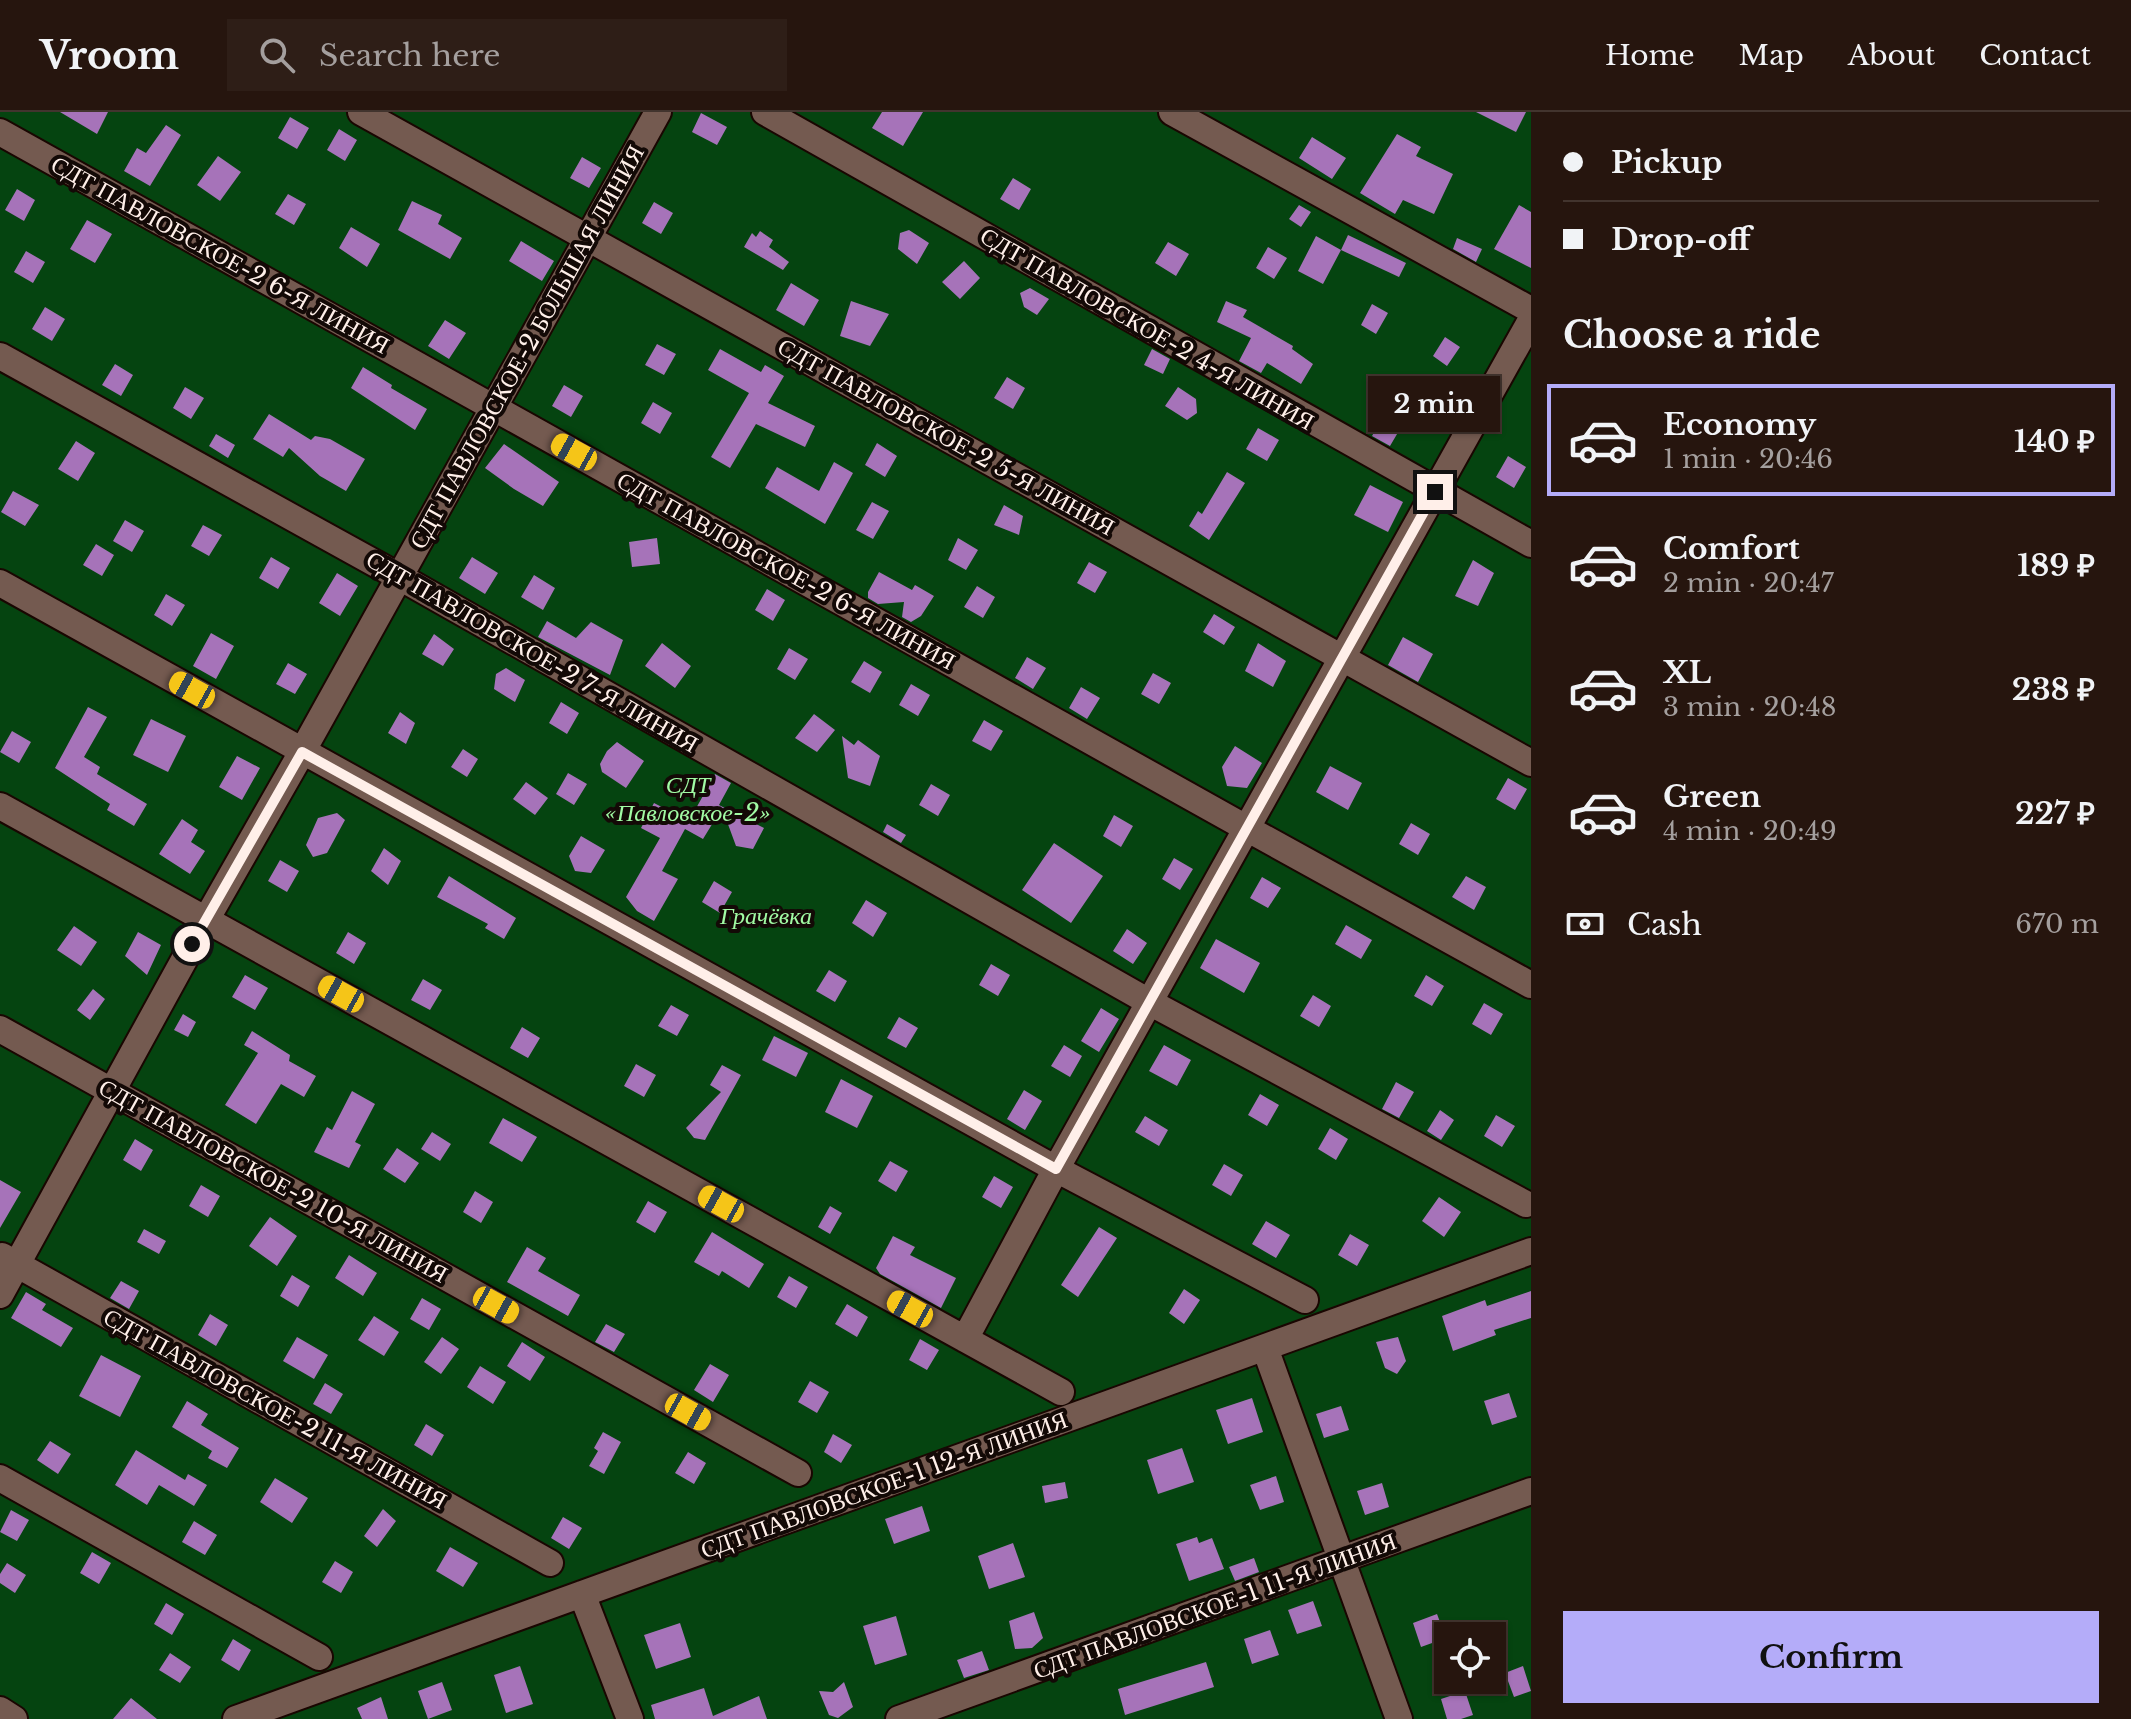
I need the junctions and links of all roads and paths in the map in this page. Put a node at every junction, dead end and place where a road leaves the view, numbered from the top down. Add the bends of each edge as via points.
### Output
1 (361, 112) edge
2 (658, 112) edge
3 (765, 112) edge
4 (1172, 112) edge
5 (0, 132) edge
6 (588, 238) junction
7 (1531, 310) edge
8 (1531, 320) edge
9 (0, 356) edge
10 (493, 407) junction
11 (1435, 492) junction
12 (1531, 544) edge
13 (398, 576) junction
14 (0, 583) edge
15 (1344, 658) junction
16 (302, 752) junction
17 (1531, 763) edge
18 (0, 806) edge
19 (1248, 829) junction
20 (206, 920) junction
21 (1531, 985) edge
22 (1151, 1003) junction
23 (0, 1029) edge
24 (112, 1090) junction
25 (1056, 1169) junction
26 (1526, 1204) dead end
27 (1531, 1251) edge
28 (8, 1259) edge
29 (0, 1295) edge
30 (1305, 1300) dead end
31 (965, 1339) junction
32 (1265, 1348) junction
33 (1061, 1392) dead end
34 (798, 1473) dead end
35 (0, 1478) edge
36 (1531, 1491) edge
37 (1341, 1562) junction
38 (550, 1563) dead end
39 (582, 1594) junction
40 (319, 1657) dead end
41 (0, 1710) edge
42 (14, 1719) edge
43 (236, 1719) edge
44 (630, 1719) edge
45 (899, 1719) edge
46 (1399, 1719) edge

1 - 6 street, СДТ ПАВЛОВСКОЕ-2 5-Я ЛИНИЯ
2 - 6 street, СДТ ПАВЛОВСКОЕ-2 БОЛЬШАЯ ЛИНИЯ
3 - 11 street, СДТ ПАВЛОВСКОЕ-2 4-Я ЛИНИЯ
4 - 7 street
5 - 10 street, СДТ ПАВЛОВСКОЕ-2 6-Я ЛИНИЯ
6 - 10 street, СДТ ПАВЛОВСКОЕ-2 БОЛЬШАЯ ЛИНИЯ
6 - 15 street, СДТ ПАВЛОВСКОЕ-2 5-Я ЛИНИЯ
8 - 11 street
9 - 13 street, СДТ ПАВЛОВСКОЕ-2 7-Я ЛИНИЯ
10 - 13 street, СДТ ПАВЛОВСКОЕ-2 БОЛЬШАЯ ЛИНИЯ
10 - 19 street, СДТ ПАВЛОВСКОЕ-2 6-Я ЛИНИЯ
11 - 12 street, СДТ ПАВЛОВСКОЕ-2 4-Я ЛИНИЯ
11 - 15 street
13 - 16 street, СДТ ПАВЛОВСКОЕ-2 БОЛЬШАЯ ЛИНИЯ
13 - 22 street, СДТ ПАВЛОВСКОЕ-2 7-Я ЛИНИЯ
14 - 16 street
15 - 17 street, СДТ ПАВЛОВСКОЕ-2 5-Я ЛИНИЯ
15 - 19 street
16 - 20 street, СДТ ПАВЛОВСКОЕ-2 БОЛЬШАЯ ЛИНИЯ
16 - 25 street
18 - 20 street
19 - 21 street, СДТ ПАВЛОВСКОЕ-2 6-Я ЛИНИЯ
19 - 22 street
20 - 24 street, СДТ ПАВЛОВСКОЕ-2 БОЛЬШАЯ ЛИНИЯ
20 - 31 street
22 - 25 street
22 - 26 street, СДТ ПАВЛОВСКОЕ-2 7-Я ЛИНИЯ
23 - 24 street, СДТ ПАВЛОВСКОЕ-2 10-Я ЛИНИЯ
24 - 28 street, СДТ ПАВЛОВСКОЕ-2 БОЛЬШАЯ ЛИНИЯ
24 - 34 street, СДТ ПАВЛОВСКОЕ-2 10-Я ЛИНИЯ
25 - 30 street
25 - 31 street
27 - 32 street, СДТ ПАВЛОВСКОЕ-1 12-Я ЛИНИЯ
28 - 29 street, СДТ ПАВЛОВСКОЕ-2 БОЛЬШАЯ ЛИНИЯ
28 - 38 street, СДТ ПАВЛОВСКОЕ-2 11-Я ЛИНИЯ
31 - 33 street
32 - 37 street
32 - 39 street, СДТ ПАВЛОВСКОЕ-1 12-Я ЛИНИЯ
35 - 40 street
36 - 37 street, СДТ ПАВЛОВСКОЕ-1 11-Я ЛИНИЯ
37 - 45 street, СДТ ПАВЛОВСКОЕ-1 11-Я ЛИНИЯ
37 - 46 street
39 - 43 street, СДТ ПАВЛОВСКОЕ-1 12-Я ЛИНИЯ
39 - 44 street
41 - 42 street

